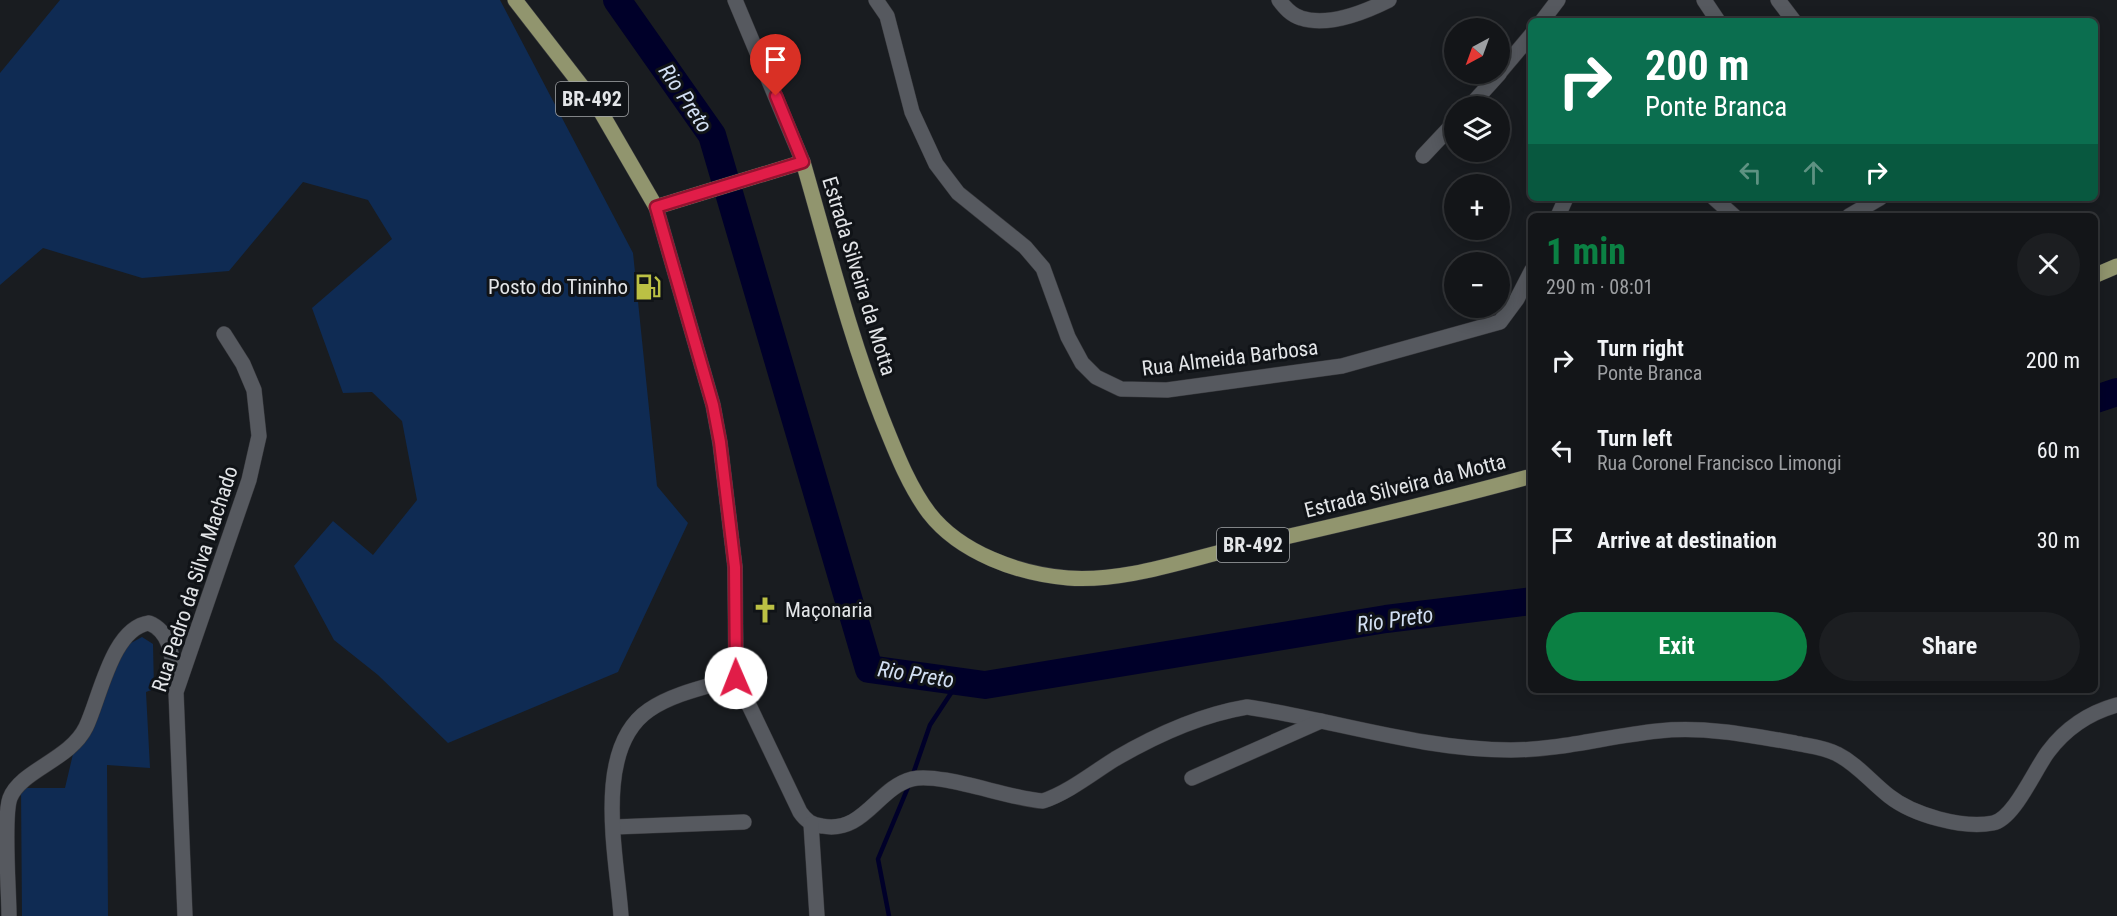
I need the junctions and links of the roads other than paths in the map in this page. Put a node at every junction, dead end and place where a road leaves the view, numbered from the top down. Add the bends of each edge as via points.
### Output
1 (515, 0) edge
2 (735, 0) edge
3 (876, 0) edge
4 (1279, 0) edge
5 (1389, 0) edge
6 (1558, 0) edge
7 (1704, 0) edge
8 (1778, 0) edge
9 (1544, 18) edge
10 (1716, 18) edge
11 (1792, 18) edge
12 (1528, 39) edge
13 (1510, 60) edge
14 (1489, 84) edge
15 (1479, 96) edge
16 (1444, 134) edge
17 (1423, 156) dead end
18 (803, 162) junction
19 (1717, 201) edge
20 (1875, 201) edge
21 (656, 207) junction
22 (1731, 213) edge
23 (1854, 213) edge
24 (2117, 266) edge
25 (2098, 274) edge
26 (1528, 278) edge
27 (224, 334) dead end
28 (1528, 477) edge
29 (736, 678) junction
30 (176, 693) junction
31 (2117, 705) edge
32 (1321, 722) junction
33 (1192, 778) dead end
34 (744, 822) dead end
35 (811, 824) junction
36 (614, 827) junction
37 (9, 916) edge
38 (185, 916) edge
39 (621, 916) edge
40 (817, 916) edge

1 - 21 main road, BR-492 via 598,107
2 - 18 street
3 - 26 street, Rua Almeida Barbosa via 887,16 912,112 936,164 958,193 1025,247 1043,268 1068,337 1082,363 1096,376 1121,388 1141,392 1167,390 1342,366 1500,322
4 - 5 street via 1289,12 1314,20 1368,11
6 - 9 street
7 - 10 street
8 - 11 street
12 - 13 street
14 - 15 street
16 - 17 street
18 - 21 main road
18 - 28 main road, Estrada Silveira da Motta / BR-492 via 845,315 884,422 912,484 932,516 951,534 1017,569 1069,578 1124,575
19 - 22 street
20 - 23 street
21 - 29 street via 720,442 735,567
24 - 25 main road
27 - 30 street, Rua Pedro da Silva Machado via 254,390 259,436 249,480
29 - 35 street via 801,812
29 - 36 street via 667,700 647,711 633,726 624,738 613,773
30 - 37 street via 169,645 161,630 149,623 134,628 113,657 86,729 77,742 22,783 10,799
30 - 38 street, Rua Pedro da Silva Machado
31 - 32 street via 2078,721 2048,752 2008,814 1996,823 1978,825 1899,803 1855,766 1826,749 1766,738 1684,729 1564,747 1509,750 1468,748
32 - 33 street
32 - 35 street via 1247,707 1219,712 1192,720 1141,745 1058,796 1043,801 920,777 897,786 848,825 831,828
34 - 36 street
35 - 40 street
36 - 39 street

